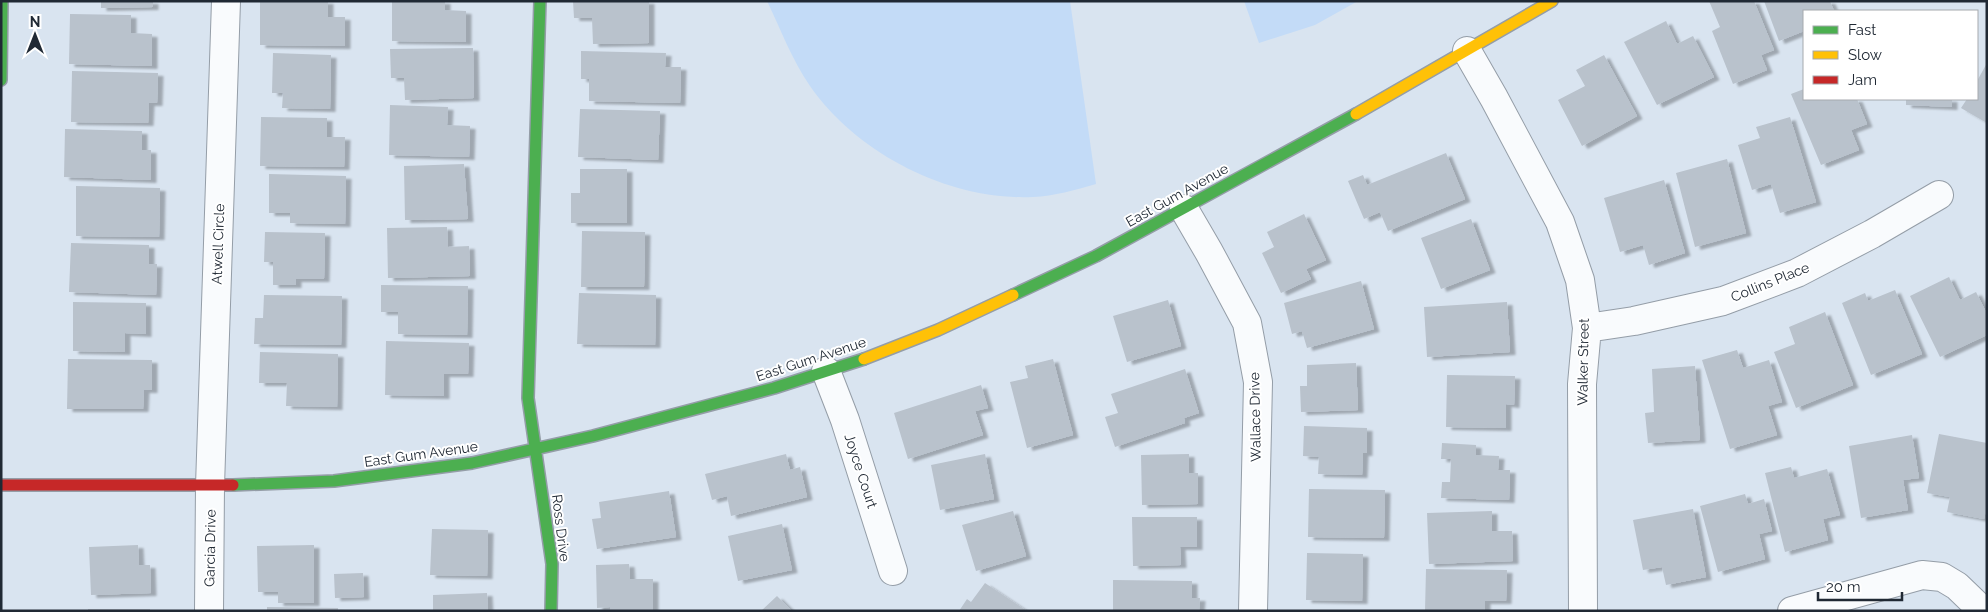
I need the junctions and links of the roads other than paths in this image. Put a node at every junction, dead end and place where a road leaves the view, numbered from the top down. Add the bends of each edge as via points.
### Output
1 (2, 1) edge
2 (226, 1) edge
3 (540, 1) edge
4 (1552, 1) edge
5 (1467, 51) junction
6 (1, 80) edge
7 (1939, 194) dead end
8 (1184, 209) junction
9 (1587, 328) junction
10 (826, 371) junction
11 (535, 450) junction
12 (1, 485) edge
13 (210, 486) junction
14 (893, 571) dead end
15 (209, 611) edge
16 (551, 611) edge
17 (1253, 611) edge
18 (1583, 611) edge
19 (1792, 611) edge
20 (1983, 611) edge

1 - 6 street
2 - 13 street, Atwell Circle
3 - 11 street via 528,398
4 - 5 street, East Gum Avenue
5 - 8 street, East Gum Avenue
5 - 9 street, Walker Street via 1560,222 1580,280
7 - 9 street, Collins Place via 1798,274 1723,301
8 - 10 street, East Gum Avenue via 1014,296 938,330
8 - 17 street, Wallace Drive via 1247,323 1258,382
9 - 18 street, Walker Street via 1582,384
10 - 11 street, East Gum Avenue via 774,388
10 - 14 street, Joyce Court
11 - 13 street, East Gum Avenue via 472,463 334,481
11 - 16 street, Ross Drive via 552,564
12 - 13 street, East Gum Avenue
13 - 15 street, Garcia Drive
19 - 20 street via 1922,575 1942,578 1957,586

